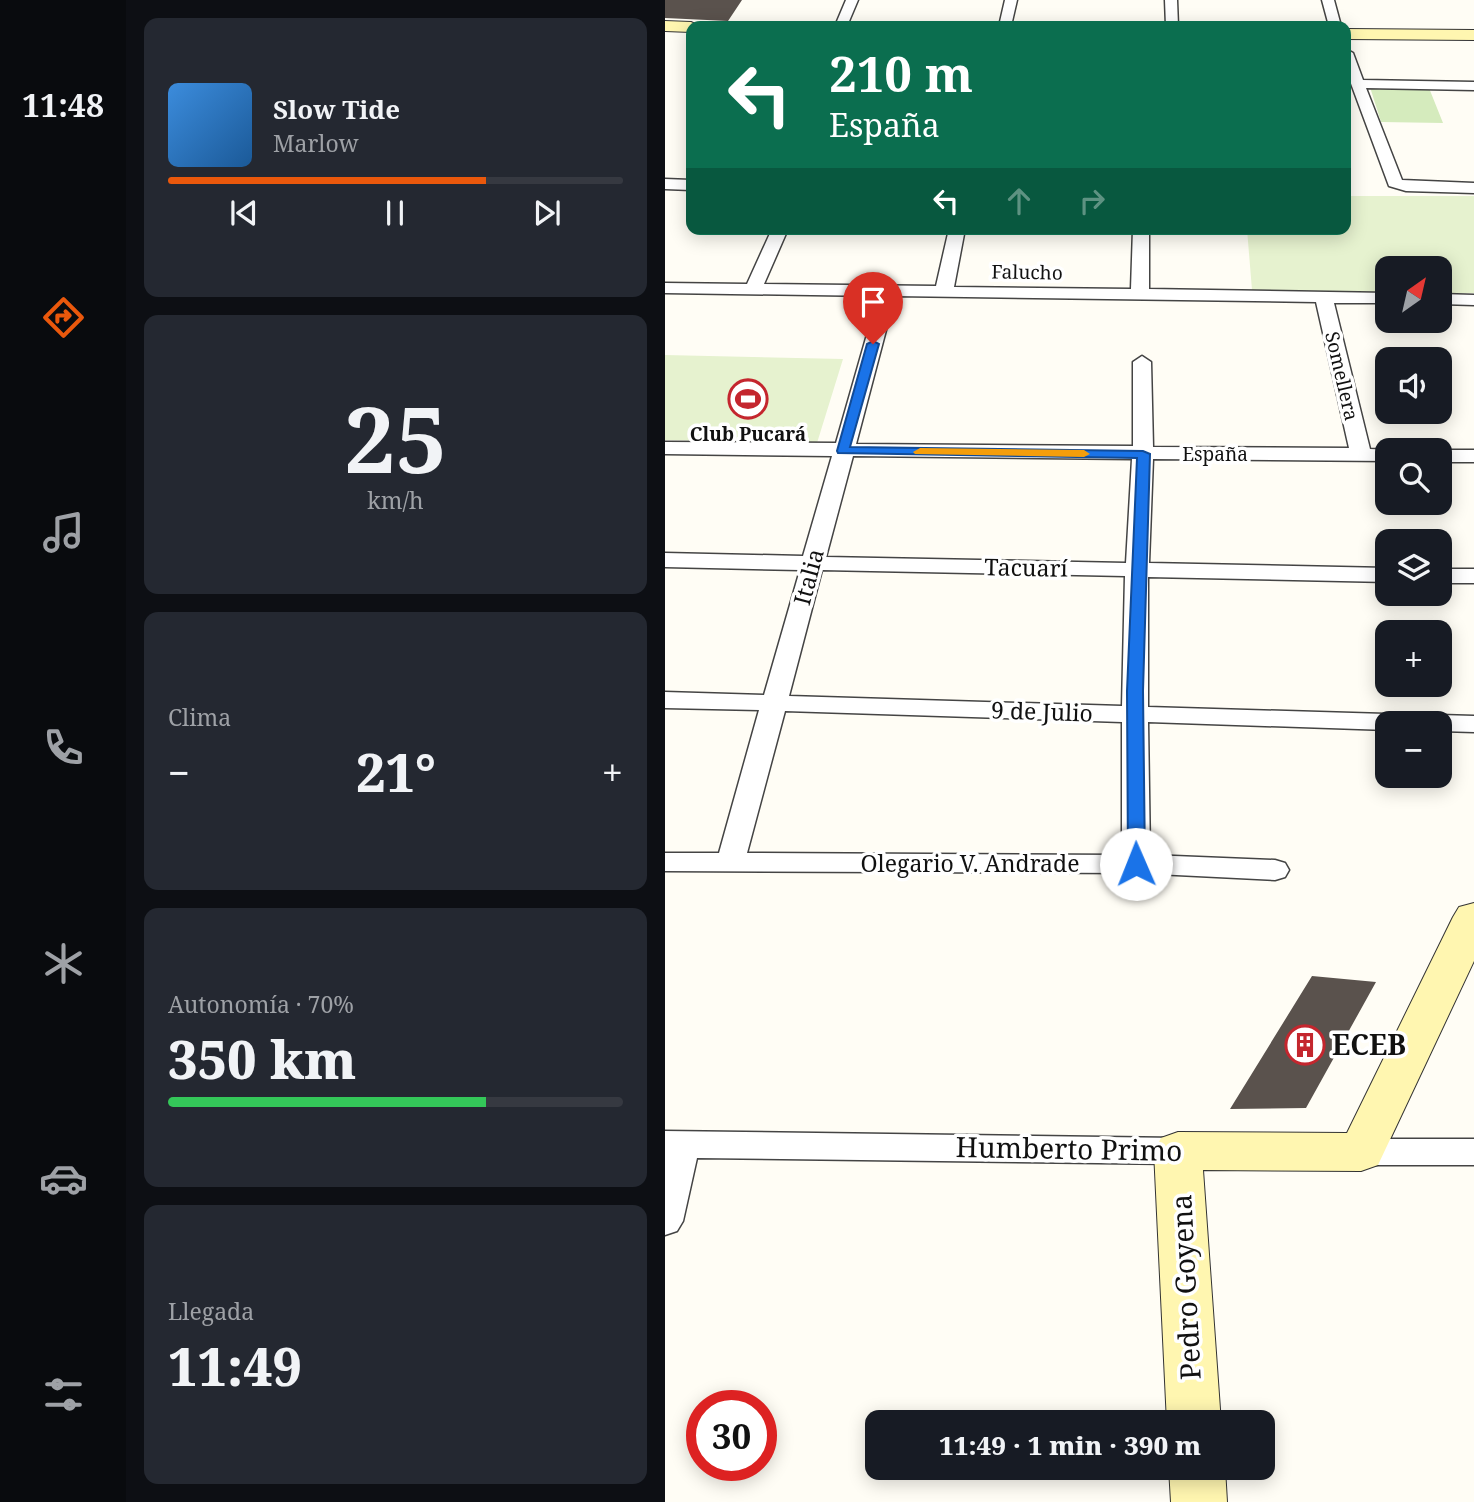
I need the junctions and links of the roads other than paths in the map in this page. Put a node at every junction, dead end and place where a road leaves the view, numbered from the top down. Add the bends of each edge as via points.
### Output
1 (852, 0) edge
2 (1011, 0) edge
3 (1171, 0) edge
4 (1328, 0) edge
5 (843, 21) edge
6 (1006, 21) edge
7 (1172, 21) edge
8 (1334, 21) edge
9 (665, 26) edge
10 (686, 27) edge
11 (1351, 34) edge
12 (1474, 35) edge
13 (1351, 65) edge
14 (1359, 84) junction
15 (1474, 86) edge
16 (1395, 183) joint
17 (665, 184) edge
18 (686, 185) edge
19 (1474, 188) edge
20 (777, 235) edge
21 (956, 235) edge
22 (1141, 235) edge
23 (665, 288) edge
24 (753, 289) junction
25 (888, 291) junction
26 (944, 292) junction
27 (1140, 294) junction
28 (1324, 297) junction
29 (1375, 298) edge
30 (1453, 299) edge
31 (1474, 300) edge
32 (1142, 362) dead end
33 (665, 448) edge
34 (843, 451) junction
35 (1143, 454) junction
36 (1361, 454) junction
37 (1375, 455) edge
38 (1452, 456) edge
39 (1474, 456) edge
40 (665, 560) edge
41 (813, 564) junction
42 (1137, 569) junction
43 (1375, 575) edge
44 (1452, 576) edge
45 (1474, 576) edge
46 (665, 700) edge
47 (774, 704) junction
48 (1135, 715) junction
49 (1375, 722) edge
50 (1452, 723) edge
51 (1474, 724) edge
52 (665, 862) edge
53 (730, 863) junction
54 (1136, 864) junction
55 (1275, 870) dead end
56 (1474, 917) edge
57 (674, 1145) edge
58 (1178, 1151) junction
59 (1361, 1152) junction
60 (1474, 1152) edge
61 (665, 1221) edge
62 (1193, 1410) edge
63 (1198, 1480) edge
64 (1199, 1502) edge

1 - 5 street
2 - 6 street
3 - 7 street
4 - 8 street
9 - 10 street
11 - 12 street
13 - 14 street
14 - 15 street
14 - 16 street
16 - 19 street
17 - 18 street
20 - 24 street
21 - 26 street
22 - 27 street
23 - 24 street, Falucho
24 - 25 street, Falucho
25 - 26 street, Falucho
25 - 34 street, Italia
26 - 27 street, Falucho
27 - 28 street, Falucho
28 - 29 street, Falucho
28 - 36 street, Somellera
30 - 31 street
32 - 35 street
33 - 34 street, España
34 - 35 street, España
34 - 41 street, Italia
35 - 36 street, España
35 - 42 street
36 - 37 street, España
38 - 39 street
40 - 41 street, Tacuarí
41 - 42 street, Tacuarí
41 - 47 street, Italia
42 - 43 street, Tacuarí
42 - 48 street
44 - 45 street
46 - 47 street, 9 de Julio
47 - 48 street, 9 de Julio
47 - 53 street, Italia
48 - 49 street, 9 de Julio
48 - 54 street
50 - 51 street
52 - 53 street, Olegario V. Andrade
53 - 54 street, Olegario V. Andrade
54 - 55 street, Olegario V. Andrade
56 - 59 street
57 - 58 street, Humberto Primo
57 - 61 street
58 - 59 street, Humberto Primo
58 - 62 street, Pedro Goyena
59 - 60 street, Humberto Primo
63 - 64 street

